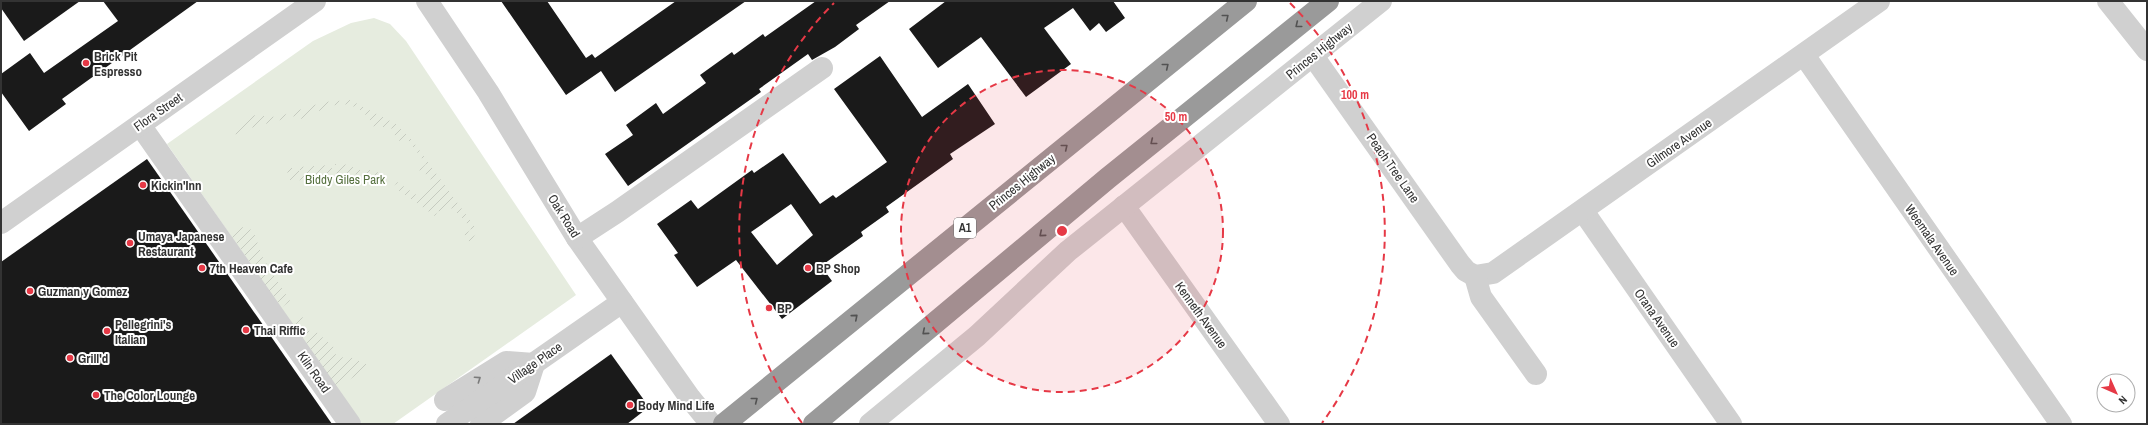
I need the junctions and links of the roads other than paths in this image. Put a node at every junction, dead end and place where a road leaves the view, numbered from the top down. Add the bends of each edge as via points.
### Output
1 (315, 1) edge
2 (427, 1) edge
3 (1246, 1) edge
4 (1328, 1) edge
5 (1381, 1) edge
6 (1879, 1) edge
7 (2108, 1) edge
8 (2147, 50) edge
9 (1804, 55) junction
10 (1313, 56) junction
11 (822, 68) dead end
12 (140, 124) junction
13 (1124, 206) junction
14 (1583, 211) junction
15 (1, 223) edge
16 (577, 238) junction
17 (1475, 276) junction
18 (622, 302) junction
19 (534, 364) junction
20 (1536, 374) dead end
21 (445, 400) dead end
22 (350, 424) edge
23 (448, 424) edge
24 (481, 424) edge
25 (711, 424) edge
26 (724, 424) edge
27 (814, 424) edge
28 (870, 424) edge
29 (1279, 424) edge
30 (1731, 424) edge
31 (2060, 424) edge

1 - 12 street, Flora Street
2 - 16 street, Oak Road via 488,92
26 -> 3 highway, Princes Highway / A1
4 -> 27 highway via 1108,178
5 - 10 street, Princes Highway
6 - 9 street, Gilmore Avenue
7 - 8 street
9 - 14 street, Gilmore Avenue
9 - 31 street, Weemala Avenue
10 - 13 street, Princes Highway
10 - 17 street, Peach Tree Lane via 1460,264
11 - 16 street
12 - 15 street, Flora Street
12 - 22 street, Kiln Road
13 - 28 street, Princes Highway via 1068,250 977,336
13 - 29 street, Kenneth Avenue
14 - 17 street, Gilmore Avenue via 1493,273
14 - 30 street, Orana Avenue
16 - 18 street, Oak Road
17 - 20 street via 1481,296
18 - 19 street, Village Place
18 - 25 street, Oak Road
21 -> 19 street via 506,362
19 - 23 street, Village Place
19 - 24 street via 525,392

